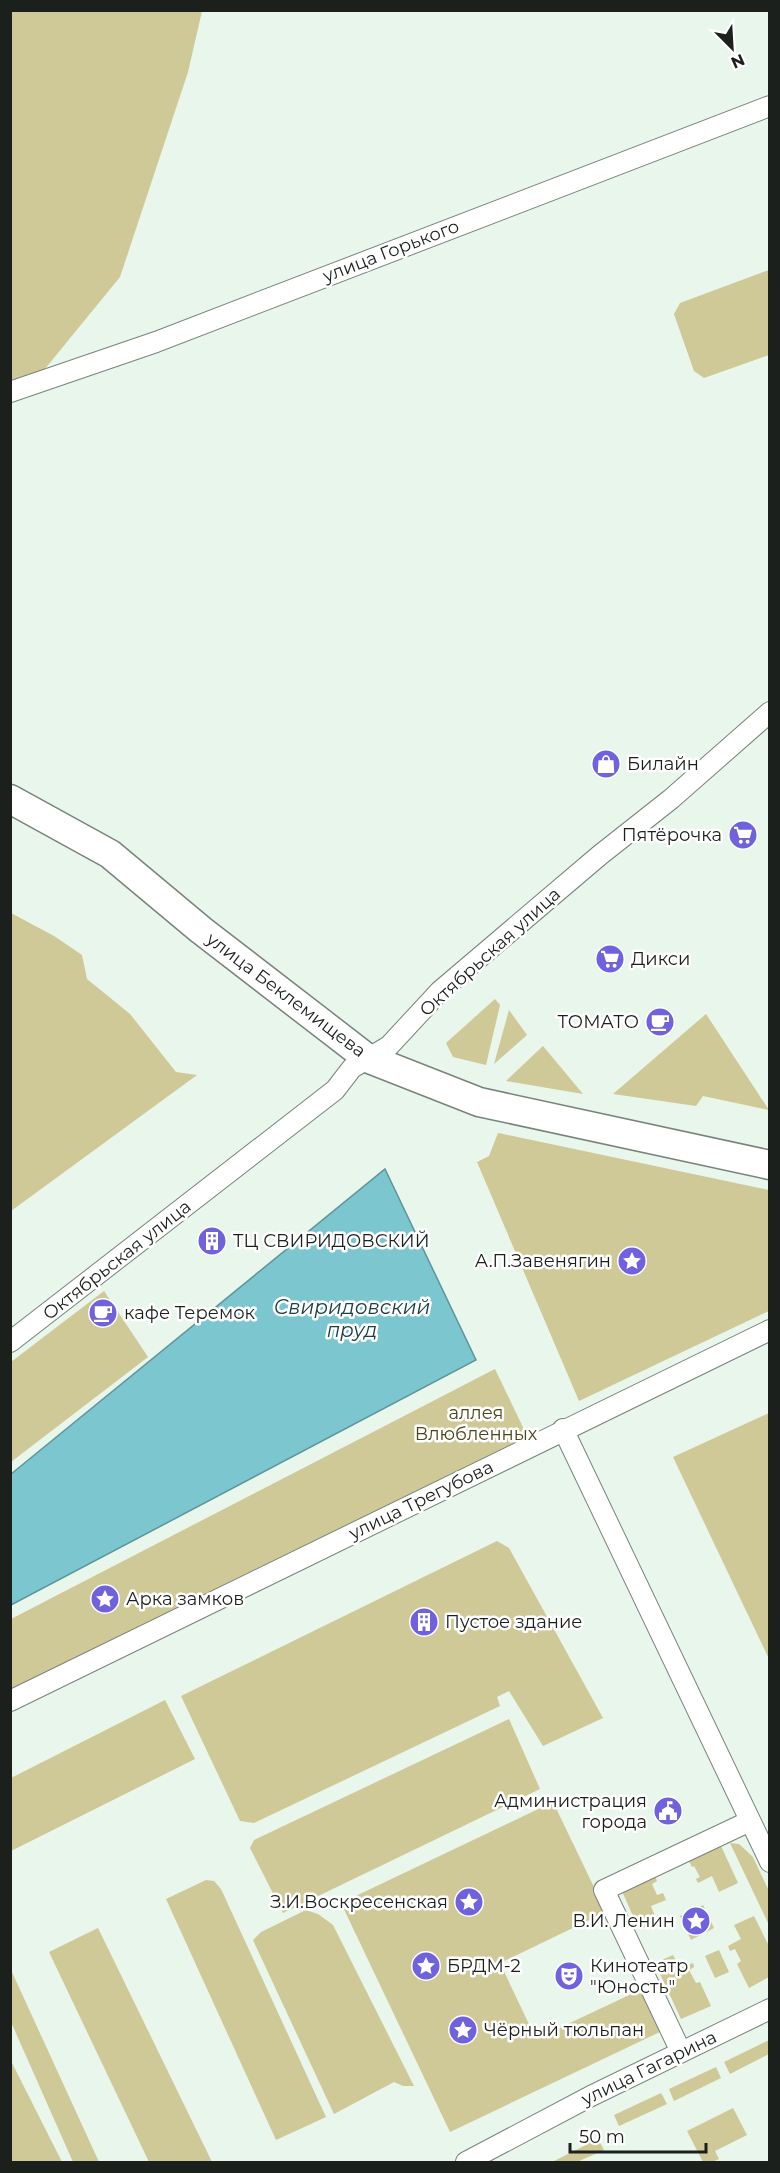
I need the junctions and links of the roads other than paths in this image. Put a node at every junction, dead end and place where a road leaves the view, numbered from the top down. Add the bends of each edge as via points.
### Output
1 (770, 106) edge
2 (10, 392) edge
3 (770, 712) edge
4 (10, 799) edge
5 (368, 1058) junction
6 (770, 1165) edge
7 (770, 1330) edge
8 (10, 1342) edge
9 (563, 1430) junction
10 (10, 1701) edge
11 (750, 1821) junction
12 (770, 1862) edge
13 (770, 2009) edge
14 (681, 2052) junction
15 (466, 2163) edge

1 - 2 street, улица Горького via 200,326
3 - 5 street, Октябрьская улица via 440,992 389,1046
4 - 5 main road, улица Беклемищева via 110,854 201,930
5 - 6 main road, улица Беклемищева via 479,1102
5 - 8 street, Октябрьская улица via 351,1068 335,1090
7 - 9 street
9 - 10 street, улица Трегубова
9 - 11 street
11 - 12 street
11 - 14 street via 604,1890
13 - 14 street, улица Гагарина
14 - 15 street, улица Гагарина

